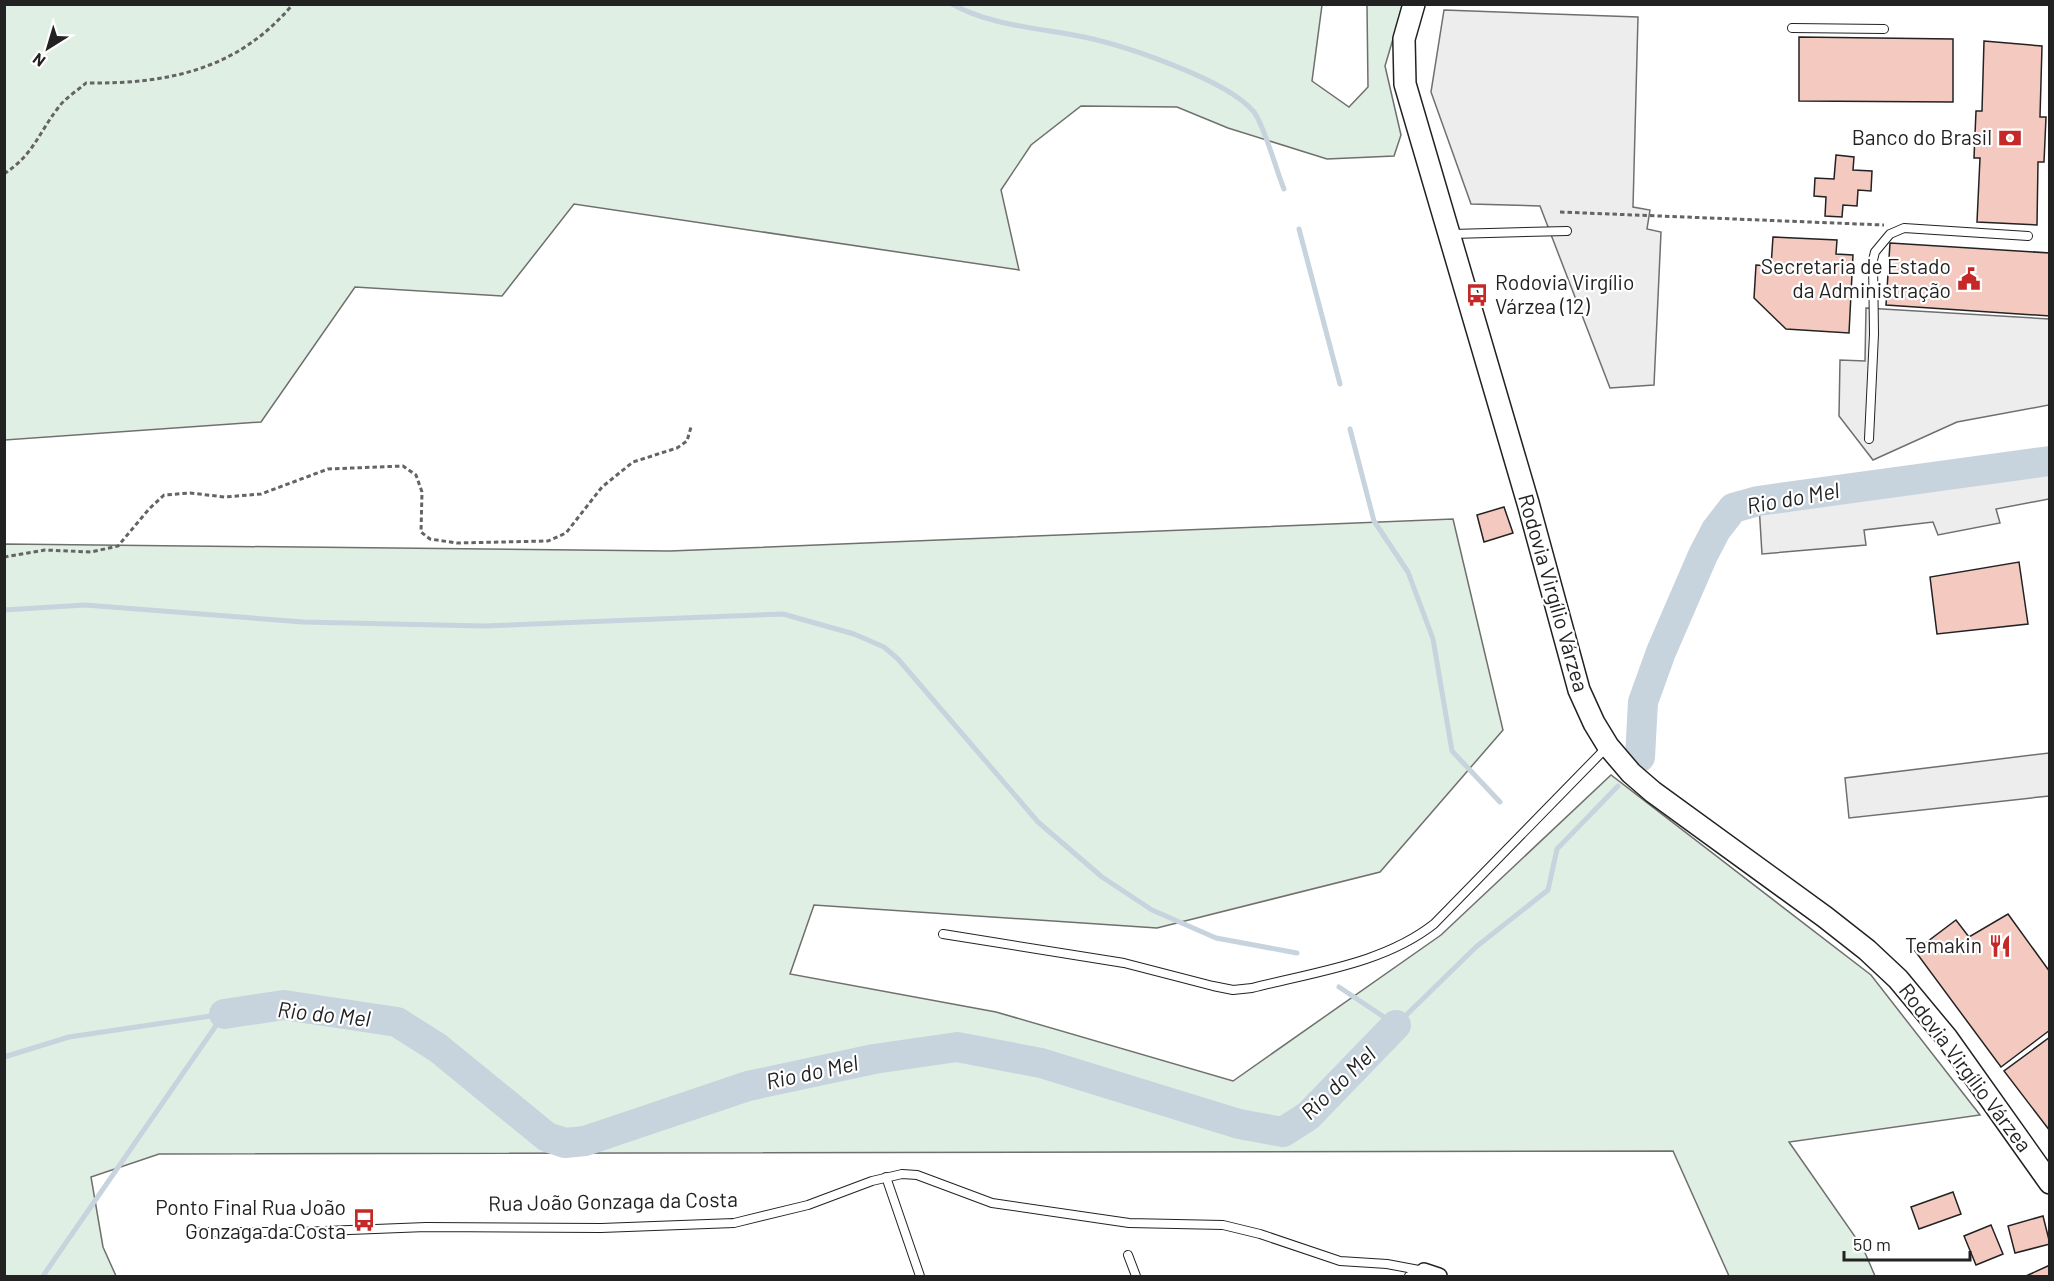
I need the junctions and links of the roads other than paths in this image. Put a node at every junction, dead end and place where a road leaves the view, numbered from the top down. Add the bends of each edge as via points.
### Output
1 (1414, 4) edge
2 (1792, 28) dead end
3 (1884, 29) dead end
4 (1567, 231) dead end
5 (1449, 234) junction
6 (2028, 236) dead end
7 (1869, 439) dead end
8 (1608, 746) junction
9 (943, 934) dead end
10 (886, 1177) junction
11 (2049, 1183) edge
12 (199, 1232) dead end
13 (1128, 1255) dead end
14 (1424, 1271) junction
15 (920, 1276) edge
16 (1136, 1276) edge
17 (1408, 1276) edge
18 (1439, 1276) edge

1 - 5 main road, Rodovia Virgílio Várzea via 1404,39 1405,84
2 - 3 lane
4 - 5 lane
5 - 8 main road, Rodovia Virgílio Várzea via 1528,503 1568,657 1579,690
6 - 7 lane via 1904,228 1896,230 1880,246 1873,260
8 - 9 lane via 1434,924 1390,952 1233,990 1124,963
8 - 11 main road, Rodovia Virgílio Várzea via 1653,792 1825,917 1898,979 1947,1038
10 - 12 lane, Rua João Gonzaga da Costa via 808,1205 734,1223
10 - 14 lane, Rua João Gonzaga da Costa via 917,1175 985,1201 1113,1222 1223,1225 1340,1261
10 - 15 lane
13 - 16 lane
14 - 17 lane
14 - 18 street, Rua João Gonzaga da Costa

